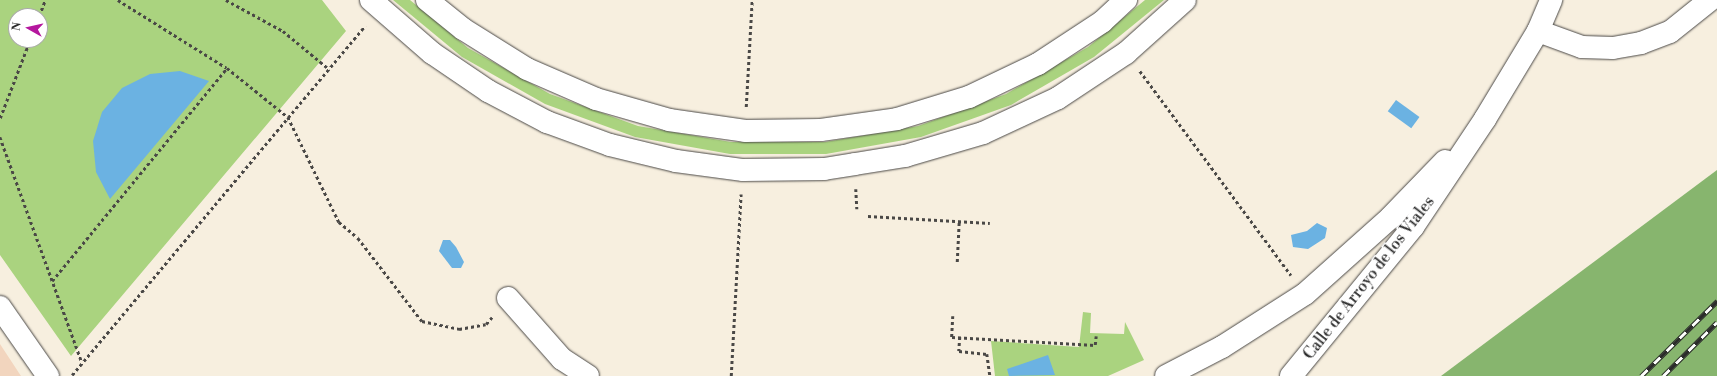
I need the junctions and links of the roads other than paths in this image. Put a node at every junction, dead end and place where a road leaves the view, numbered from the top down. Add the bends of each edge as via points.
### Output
1 (427, 0) edge
2 (1126, 0) edge
3 (1185, 0) edge
4 (1551, 0) edge
5 (1710, 0) edge
6 (376, 4) edge
7 (1538, 31) junction
8 (1485, 119) junction
9 (508, 298) road end
10 (0, 307) edge
11 (48, 376) edge
12 (588, 376) edge
13 (1166, 376) edge
14 (1291, 376) edge

1 - 2 street via 463,29 527,69 596,99 669,120 745,131 776,131 821,130 897,119 969,97 1038,64 1102,22
3 - 6 street via 1126,53 1058,98 976,135 905,156 847,166 743,170 676,162 610,145 547,122 463,74
4 - 7 street, Calle de Arroyo de los Viales
5 - 7 street via 1670,32 1627,46 1582,47
7 - 8 street, Calle de Arroyo de los Viales
8 - 13 street, Calle de Arroyo de los Viales via 1391,217 1305,294 1222,347
8 - 14 street, Calle de Arroyo de los Viales via 1413,227
9 - 12 street via 562,359
10 - 11 street

